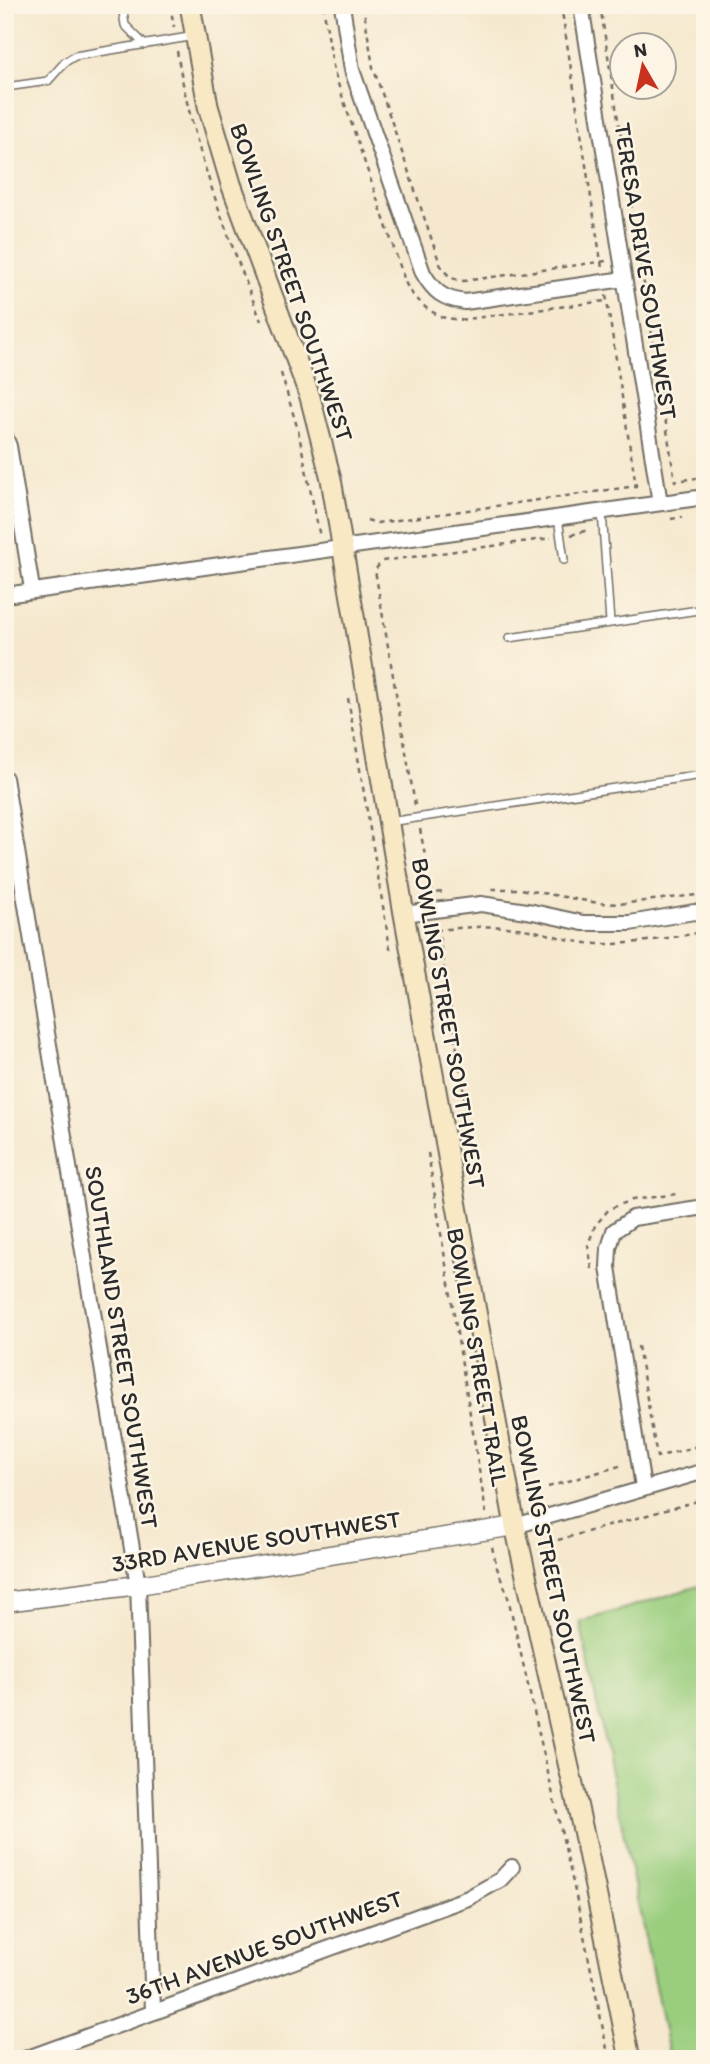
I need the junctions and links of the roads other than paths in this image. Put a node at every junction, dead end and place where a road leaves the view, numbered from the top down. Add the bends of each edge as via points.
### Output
1 (122, 5) edge
2 (190, 5) edge
3 (342, 5) edge
4 (581, 5) edge
5 (195, 36) junction
6 (145, 45) junction
7 (5, 80) edge
8 (624, 279) junction
9 (5, 436) edge
10 (705, 497) edge
11 (660, 503) junction
12 (602, 512) junction
13 (558, 518) junction
14 (343, 547) junction
15 (564, 560) dead end
16 (32, 589) junction
17 (8, 594) edge
18 (705, 609) edge
19 (610, 622) junction
20 (509, 638) dead end
21 (702, 775) dead end
22 (5, 778) edge
23 (389, 822) junction
24 (404, 914) junction
25 (705, 914) edge
26 (705, 1207) edge
27 (705, 1471) edge
28 (643, 1487) junction
29 (515, 1526) junction
30 (138, 1585) junction
31 (5, 1602) edge
32 (512, 1867) dead end
33 (153, 2011) junction
34 (25, 2059) edge
35 (630, 2059) edge

1 - 6 lane via 125,25
2 - 5 main road, BOWLING STREET SOUTHWEST
3 - 8 street via 352,70 423,273 438,295 465,302
4 - 8 street, TERESA DRIVE SOUTHWEST
5 - 6 lane
5 - 14 main road, BOWLING STREET SOUTHWEST via 208,106 231,184 316,417
6 - 7 lane via 75,57 48,81 6,88
8 - 11 street, TERESA DRIVE SOUTHWEST
9 - 16 street
10 - 11 street
11 - 12 street
12 - 13 street
12 - 19 lane
13 - 14 street
13 - 15 lane
14 - 16 street
14 - 23 main road, BOWLING STREET SOUTHWEST
16 - 17 street
18 - 19 lane
19 - 20 lane
21 - 23 lane
22 - 30 street, SOUTHLAND STREET SOUTHWEST
23 - 24 main road, BOWLING STREET SOUTHWEST
24 - 25 street via 481,904 583,923
24 - 29 main road, BOWLING STREET SOUTHWEST
26 - 28 street via 633,1218 614,1231 608,1248
27 - 28 street
28 - 29 street
29 - 30 street, 33RD AVENUE SOUTHWEST
29 - 35 main road, BOWLING STREET SOUTHWEST
30 - 31 street, 33RD AVENUE SOUTHWEST
30 - 33 street, SOUTHLAND STREET SOUTHWEST
32 - 33 street, 36TH AVENUE SOUTHWEST via 500,1880 468,1898
33 - 34 street, 36TH AVENUE SOUTHWEST

